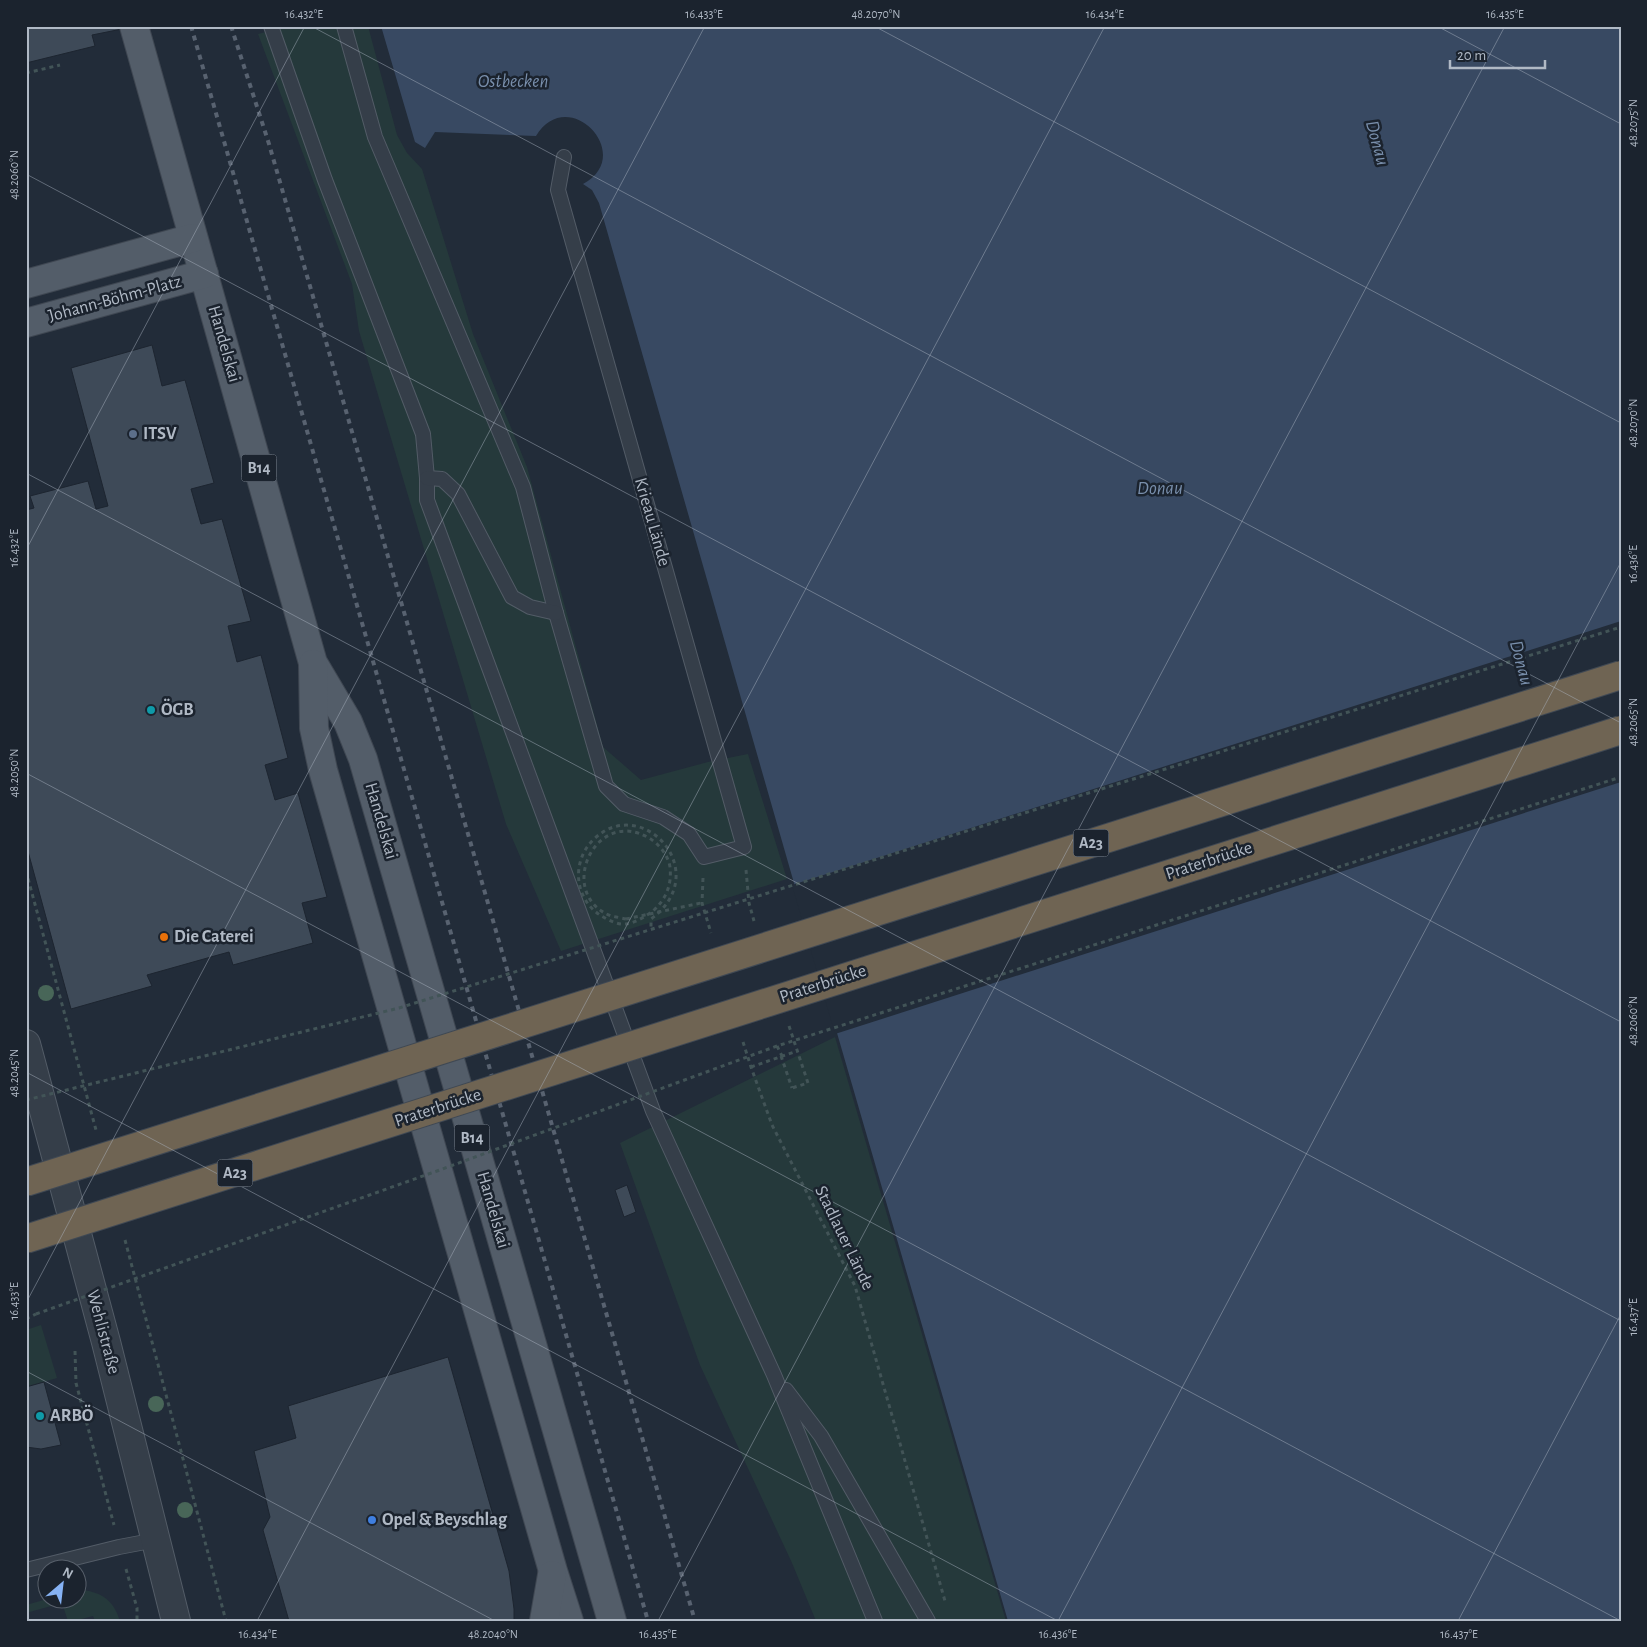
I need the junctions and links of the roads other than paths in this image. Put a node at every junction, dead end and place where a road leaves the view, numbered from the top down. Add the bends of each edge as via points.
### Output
1 (134, 26) edge
2 (271, 26) edge
3 (344, 26) edge
4 (564, 157) dead end
5 (193, 238) junction
6 (204, 274) junction
7 (26, 284) edge
8 (26, 323) edge
9 (427, 478) junction
10 (556, 613) junction
11 (313, 662) junction
12 (1621, 675) edge
13 (1621, 730) edge
14 (26, 1044) edge
15 (26, 1182) edge
16 (26, 1239) edge
17 (774, 1375) junction
18 (156, 1540) junction
19 (26, 1570) edge
20 (553, 1571) junction
21 (176, 1621) edge
22 (544, 1621) edge
23 (569, 1621) edge
24 (612, 1621) edge
25 (875, 1621) edge
26 (928, 1621) edge

1 - 5 main road, Handelskai / B14
2 - 9 lane via 325,180 423,434
3 - 10 lane via 375,137 523,487
4 - 10 lane, Krieau Lände via 558,190 744,847 704,857 689,834 662,817 624,804 606,786
5 - 6 main road, Handelskai / B14
5 - 7 main road
6 - 8 main road, Johann-Böhm-Platz
6 - 11 main road, Handelskai / B14
9 - 10 lane via 442,479 458,494 512,597 530,607
9 - 17 lane via 427,500 653,1111
11 - 20 main road, Handelskai / B14 via 314,728 322,770
11 - 24 main road, Handelskai / B14 via 348,722 363,759
12 - 15 highway, A23, bridge
13 - 16 highway, Praterbrücke / A23, bridge
14 - 18 street, Wehlistraße
17 - 25 lane
17 - 26 lane via 821,1436
18 - 19 lane
18 - 21 street, Wehlistraße
20 - 22 main road
20 - 23 main road, Handelskai / B14

